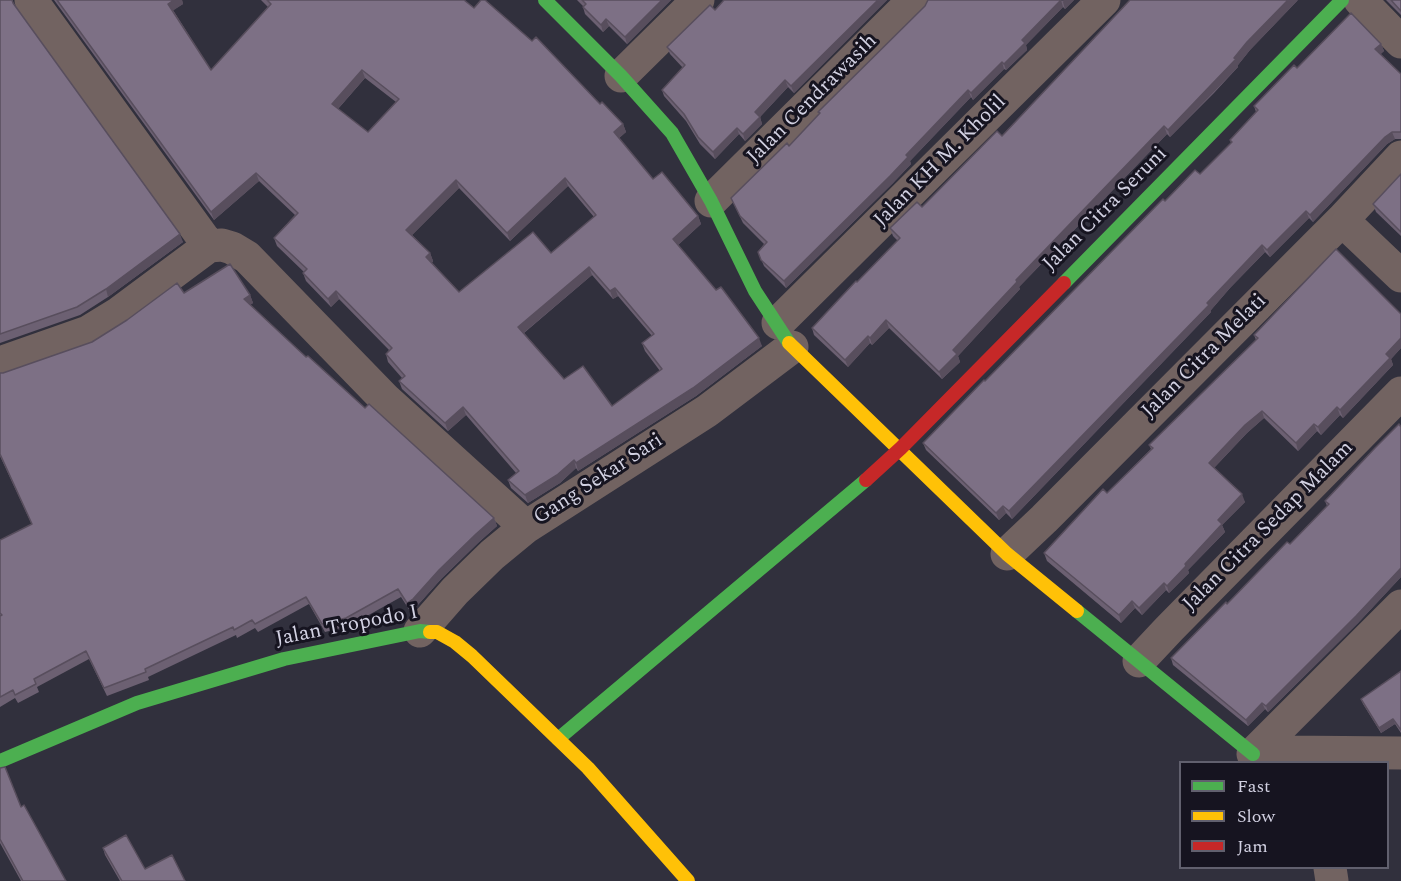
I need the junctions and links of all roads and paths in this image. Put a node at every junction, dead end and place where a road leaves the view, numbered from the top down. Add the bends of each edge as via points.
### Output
1 (31, 0) edge
2 (545, 0) edge
3 (698, 0) edge
4 (914, 0) edge
5 (1104, 0) edge
6 (1342, 0) edge
7 (1360, 0) edge
8 (1401, 42) edge
9 (621, 76) junction
10 (1401, 157) edge
11 (711, 201) junction
12 (1342, 220) junction
13 (209, 246) junction
14 (1401, 276) edge
15 (785, 335) junction
16 (0, 363) edge
17 (1401, 393) edge
18 (899, 450) junction
19 (526, 527) junction
20 (1007, 554) junction
21 (1401, 606) edge
22 (420, 631) junction
23 (1139, 661) junction
24 (558, 739) junction
25 (1401, 753) edge
26 (1253, 754) junction
27 (1315, 757) edge
28 (0, 760) edge
29 (688, 881) edge

1 - 13 street
2 - 9 street
3 - 9 street
4 - 11 street, Jalan Cendrawasih
5 - 15 street, Jalan KH M. Kholil
6 - 18 street, Jalan Citra Seruni
7 - 8 street
9 - 11 street via 672,133
10 - 12 street, Jalan Citra Melati
11 - 15 street via 755,291
12 - 14 street
12 - 20 street, Jalan Citra Melati
13 - 16 street via 88,333
13 - 19 street via 222,245 247,257 385,399
15 - 18 street
15 - 19 street, Gang Sekar Sari via 707,411
17 - 23 street, Jalan Citra Sedap Malam
18 - 20 street
18 - 24 street, Jalan Citra Seruni
19 - 22 street, Gang Sekar Sari via 455,591
20 - 23 street
21 - 26 street
22 - 24 street, Jalan Tropodo I via 437,632 455,642
22 - 28 street, Jalan Tropodo I via 284,659 137,703
23 - 26 street
24 - 29 street, Jalan Tropodo I
25 - 27 street
26 - 27 street

